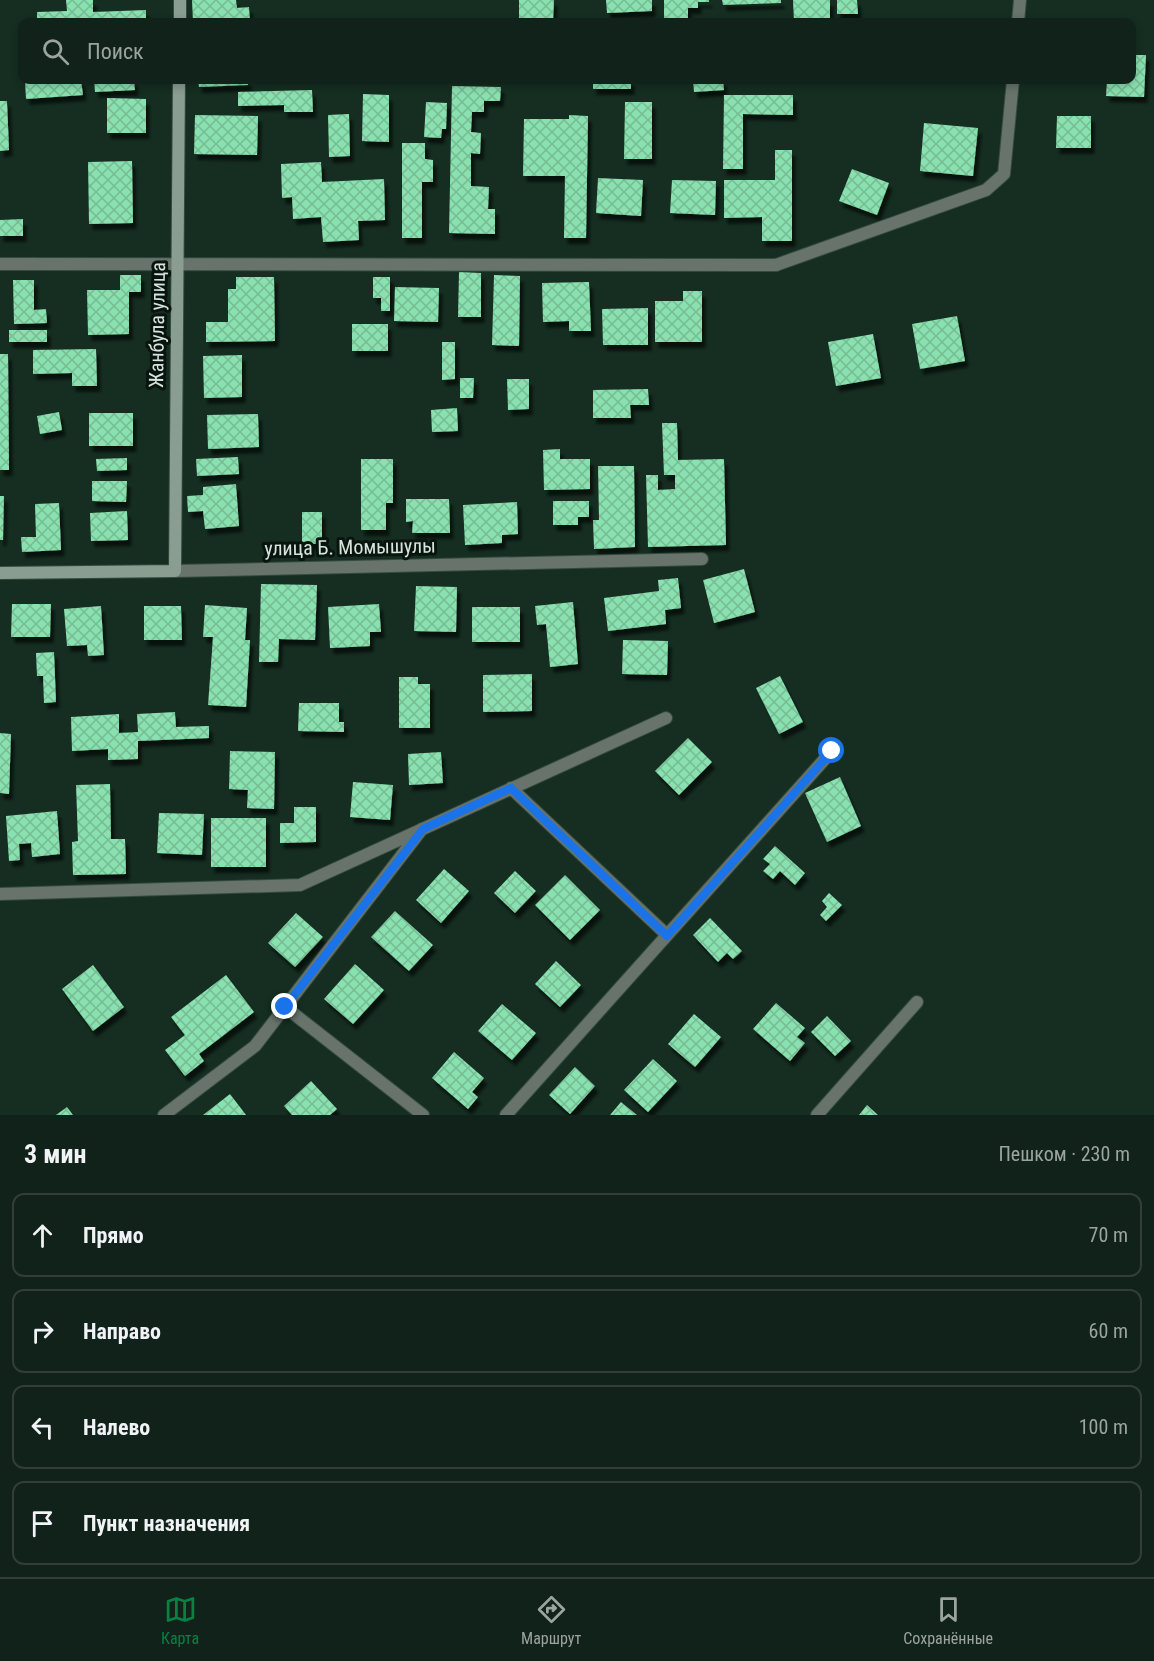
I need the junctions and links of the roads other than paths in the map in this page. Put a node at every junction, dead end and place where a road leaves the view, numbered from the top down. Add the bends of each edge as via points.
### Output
1 (180, 0) edge
2 (1020, 0) edge
3 (180, 18) edge
4 (1018, 18) edge
5 (179, 84) edge
6 (1013, 84) edge
7 (178, 263) junction
8 (0, 264) edge
9 (702, 559) dead end
10 (175, 571) junction
11 (0, 573) edge
12 (666, 718) dead end
13 (832, 751) dead end
14 (511, 788) junction
15 (423, 829) junction
16 (0, 894) edge
17 (667, 936) junction
18 (917, 1002) dead end
19 (285, 1007) junction
20 (164, 1115) edge
21 (423, 1115) edge
22 (506, 1115) edge
23 (817, 1115) edge

1 - 3 street
2 - 4 street
5 - 7 street, Жанбула улица
6 - 7 street via 1004,174 986,190 776,265
7 - 8 street
7 - 10 street, Жанбула улица
9 - 10 street, улица Б. Момышулы
10 - 11 street, улица Б. Момышулы
12 - 14 street
13 - 17 street
14 - 15 street
14 - 17 street
15 - 16 street via 300,885
15 - 19 street
17 - 22 street
18 - 23 street
19 - 20 street via 255,1046
19 - 21 street

